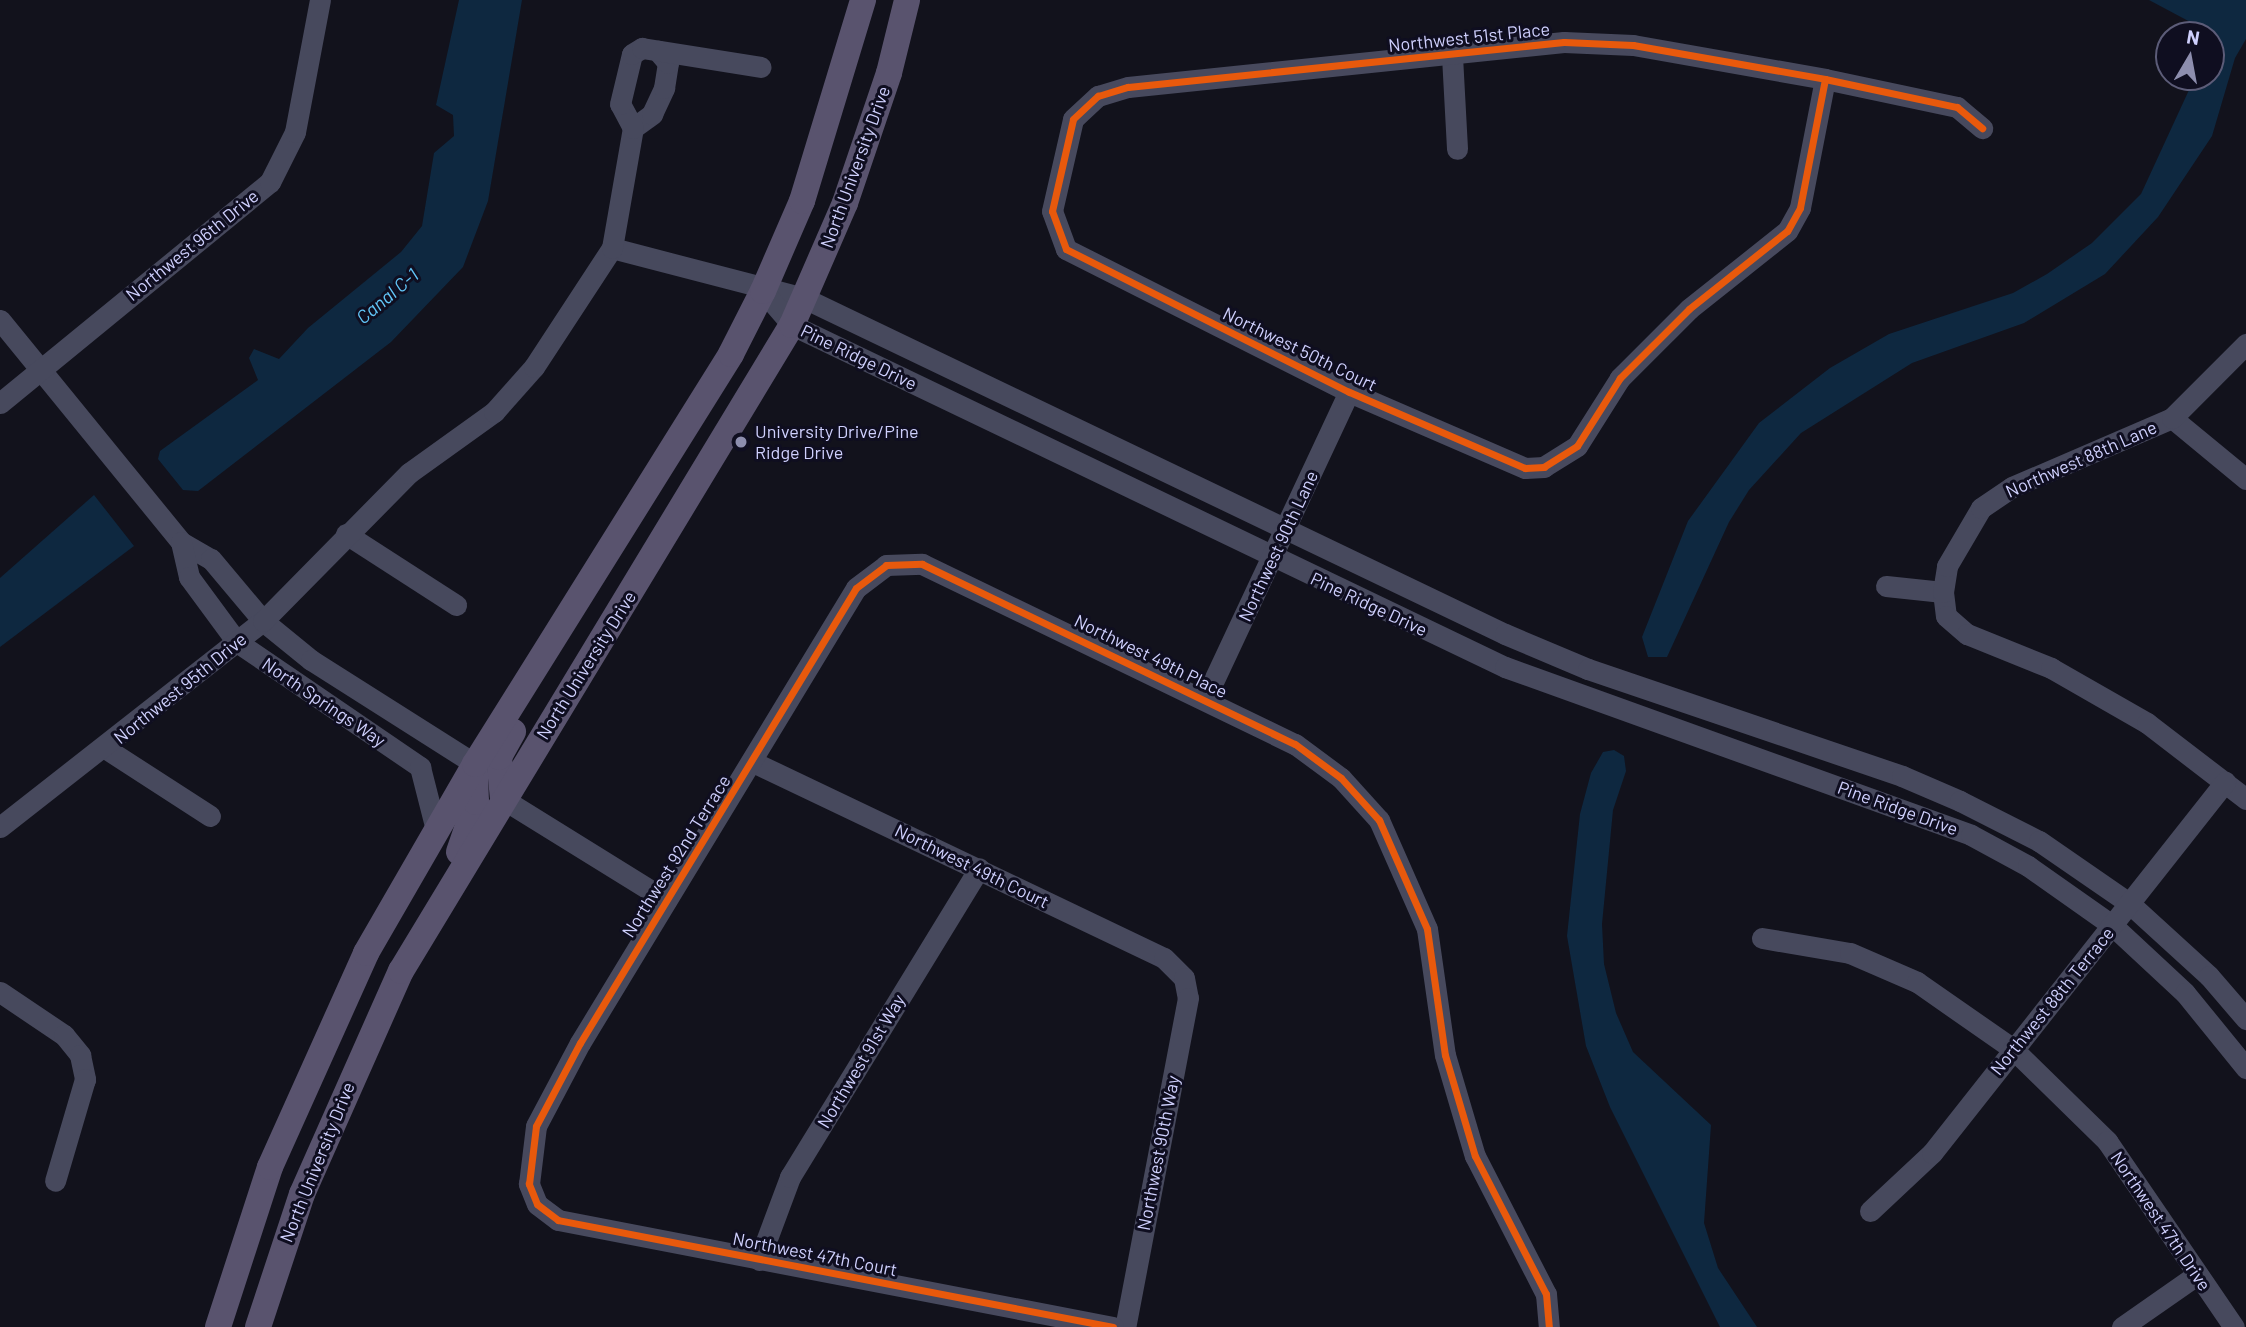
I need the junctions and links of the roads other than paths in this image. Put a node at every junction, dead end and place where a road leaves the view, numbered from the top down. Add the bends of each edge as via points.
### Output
1 (320, 0) edge
2 (863, 0) edge
3 (907, 0) edge
4 (659, 51) junction
5 (1452, 56) junction
6 (760, 67) dead end
7 (1825, 79) junction
8 (633, 128) junction
9 (1982, 128) dead end
10 (1457, 149) dead end
11 (1058, 231) joint
12 (612, 248) junction
13 (763, 291) junction
14 (804, 298) junction
15 (0, 320) edge
16 (792, 325) junction
17 (2246, 344) edge
18 (41, 370) junction
19 (1349, 392) junction
20 (0, 403) edge
21 (2172, 418) junction
22 (2246, 479) edge
23 (1284, 532) junction
24 (346, 534) junction
25 (181, 542) junction
26 (1272, 559) junction
27 (886, 565) joint
28 (1886, 586) dead end
29 (1943, 592) junction
30 (456, 605) dead end
31 (263, 621) junction
32 (237, 642) junction
33 (532, 675) junction
34 (1205, 699) junction
35 (105, 748) junction
36 (753, 762) junction
37 (475, 764) junction
38 (2225, 782) junction
39 (503, 799) junction
40 (2246, 799) edge
41 (210, 816) dead end
42 (0, 828) edge
43 (436, 830) junction
44 (979, 868) junction
45 (459, 871) junction
46 (666, 900) junction
47 (2129, 903) junction
48 (2113, 926) junction
49 (1762, 938) dead end
50 (1184, 978) joint
51 (0, 992) edge
52 (2246, 1019) edge
53 (2013, 1049) junction
54 (2246, 1068) edge
55 (55, 1181) dead end
56 (529, 1184) joint
57 (1870, 1211) dead end
58 (759, 1260) junction
59 (2195, 1276) junction
60 (218, 1327) edge
61 (258, 1327) edge
62 (1113, 1327) edge
63 (1125, 1327) edge
64 (1549, 1327) edge
65 (2122, 1327) edge
66 (2234, 1327) edge

1 - 18 street, Northwest 96th Drive via 295,132 270,182
2 - 13 main road via 806,188
3 - 14 main road, North University Drive via 889,73 845,203
4 - 6 street, Northwest 95th Drive
4 - 8 street via 668,63 664,88 652,114
4 - 8 street, Northwest 95th Drive via 642,48 632,54 621,104
5 - 7 street, Northwest 51st Place via 1564,42 1633,45
5 - 10 street
5 - 11 street, Northwest 51st Place via 1128,87 1098,96 1073,119 1053,190
7 - 9 street, Northwest 51st Place via 1957,107
7 - 19 street, Northwest 50th Court via 1800,208 1787,231 1689,309 1620,378 1577,446 1544,467 1525,468
8 - 12 street, Northwest 95th Drive
11 - 19 street, Northwest 50th Court via 1066,249
12 - 13 street via 715,271
12 - 24 street, Northwest 95th Drive via 534,367 494,412 410,473
13 - 14 street, Pine Ridge Drive
13 - 16 street, Pine Ridge Drive
13 - 33 main road via 731,354
14 - 16 main road, North University Drive
14 - 23 street, Pine Ridge Drive
15 - 18 street, North Springs Way
16 - 26 street, Pine Ridge Drive
16 - 39 main road, North University Drive
17 - 21 street, Northwest 88th Lane
18 - 20 street, Northwest 96th Drive
18 - 25 street, North Springs Way
19 - 23 street, Northwest 90th Lane
21 - 22 street
21 - 29 street, Northwest 88th Lane via 2012,487 1982,508 1947,566
23 - 26 street, Northwest 90th Lane
23 - 47 street, Pine Ridge Drive via 1588,669 1949,796 2039,841
24 - 30 street
24 - 31 street, Northwest 95th Drive
25 - 31 street, North Springs Way via 211,559
25 - 32 street, North Springs Way via 189,577
26 - 34 street, Northwest 90th Lane
26 - 48 street, Pine Ridge Drive via 1580,697 1954,826 2028,866
27 - 34 street, Northwest 49th Place via 922,564
27 - 36 street, Northwest 92nd Terrace via 856,588
28 - 29 street
29 - 38 street via 1946,616 1966,634 2051,668 2147,723
31 - 32 street, Northwest 95th Drive
31 - 37 street, North Springs Way via 310,660
32 - 35 street, Northwest 95th Drive
32 - 43 street, North Springs Way via 420,767
33 - 37 main road
33 - 39 main road via 531,701 499,757
34 - 64 street, Northwest 49th Place via 1295,744 1341,778 1379,820 1427,929 1445,1055 1475,1156 1546,1294
35 - 41 street
35 - 42 street, Northwest 95th Drive
36 - 44 street, Northwest 49th Court
36 - 46 street, Northwest 92nd Terrace
37 - 43 main road
37 - 45 main road via 476,802 461,844
38 - 40 street
38 - 47 street, Northwest 88th Terrace
39 - 45 main road, North University Drive
39 - 46 street
43 - 60 main road via 366,953 307,1074 263,1188
44 - 50 street, Northwest 49th Court via 1164,958
44 - 58 street, Northwest 91st Way via 790,1177
45 - 61 main road, North University Drive via 401,971 340,1103 275,1267
46 - 56 street, Northwest 92nd Terrace via 536,1126
47 - 48 street, Northwest 88th Terrace
47 - 52 street, Pine Ridge Drive via 2209,976
48 - 53 street, Northwest 88th Terrace
48 - 54 street, Pine Ridge Drive via 2185,993
49 - 53 street, Northwest 47th Drive via 1850,953 1917,982
50 - 63 street, Northwest 90th Way via 1188,998
51 - 55 street via 64,1035 80,1055 85,1079
53 - 57 street, Northwest 88th Terrace via 1932,1153
53 - 59 street, Northwest 47th Drive via 2106,1141
56 - 58 street, Northwest 47th Court via 537,1204 558,1220
58 - 62 street, Northwest 47th Court
59 - 65 street
59 - 66 street, Northwest 47th Drive

